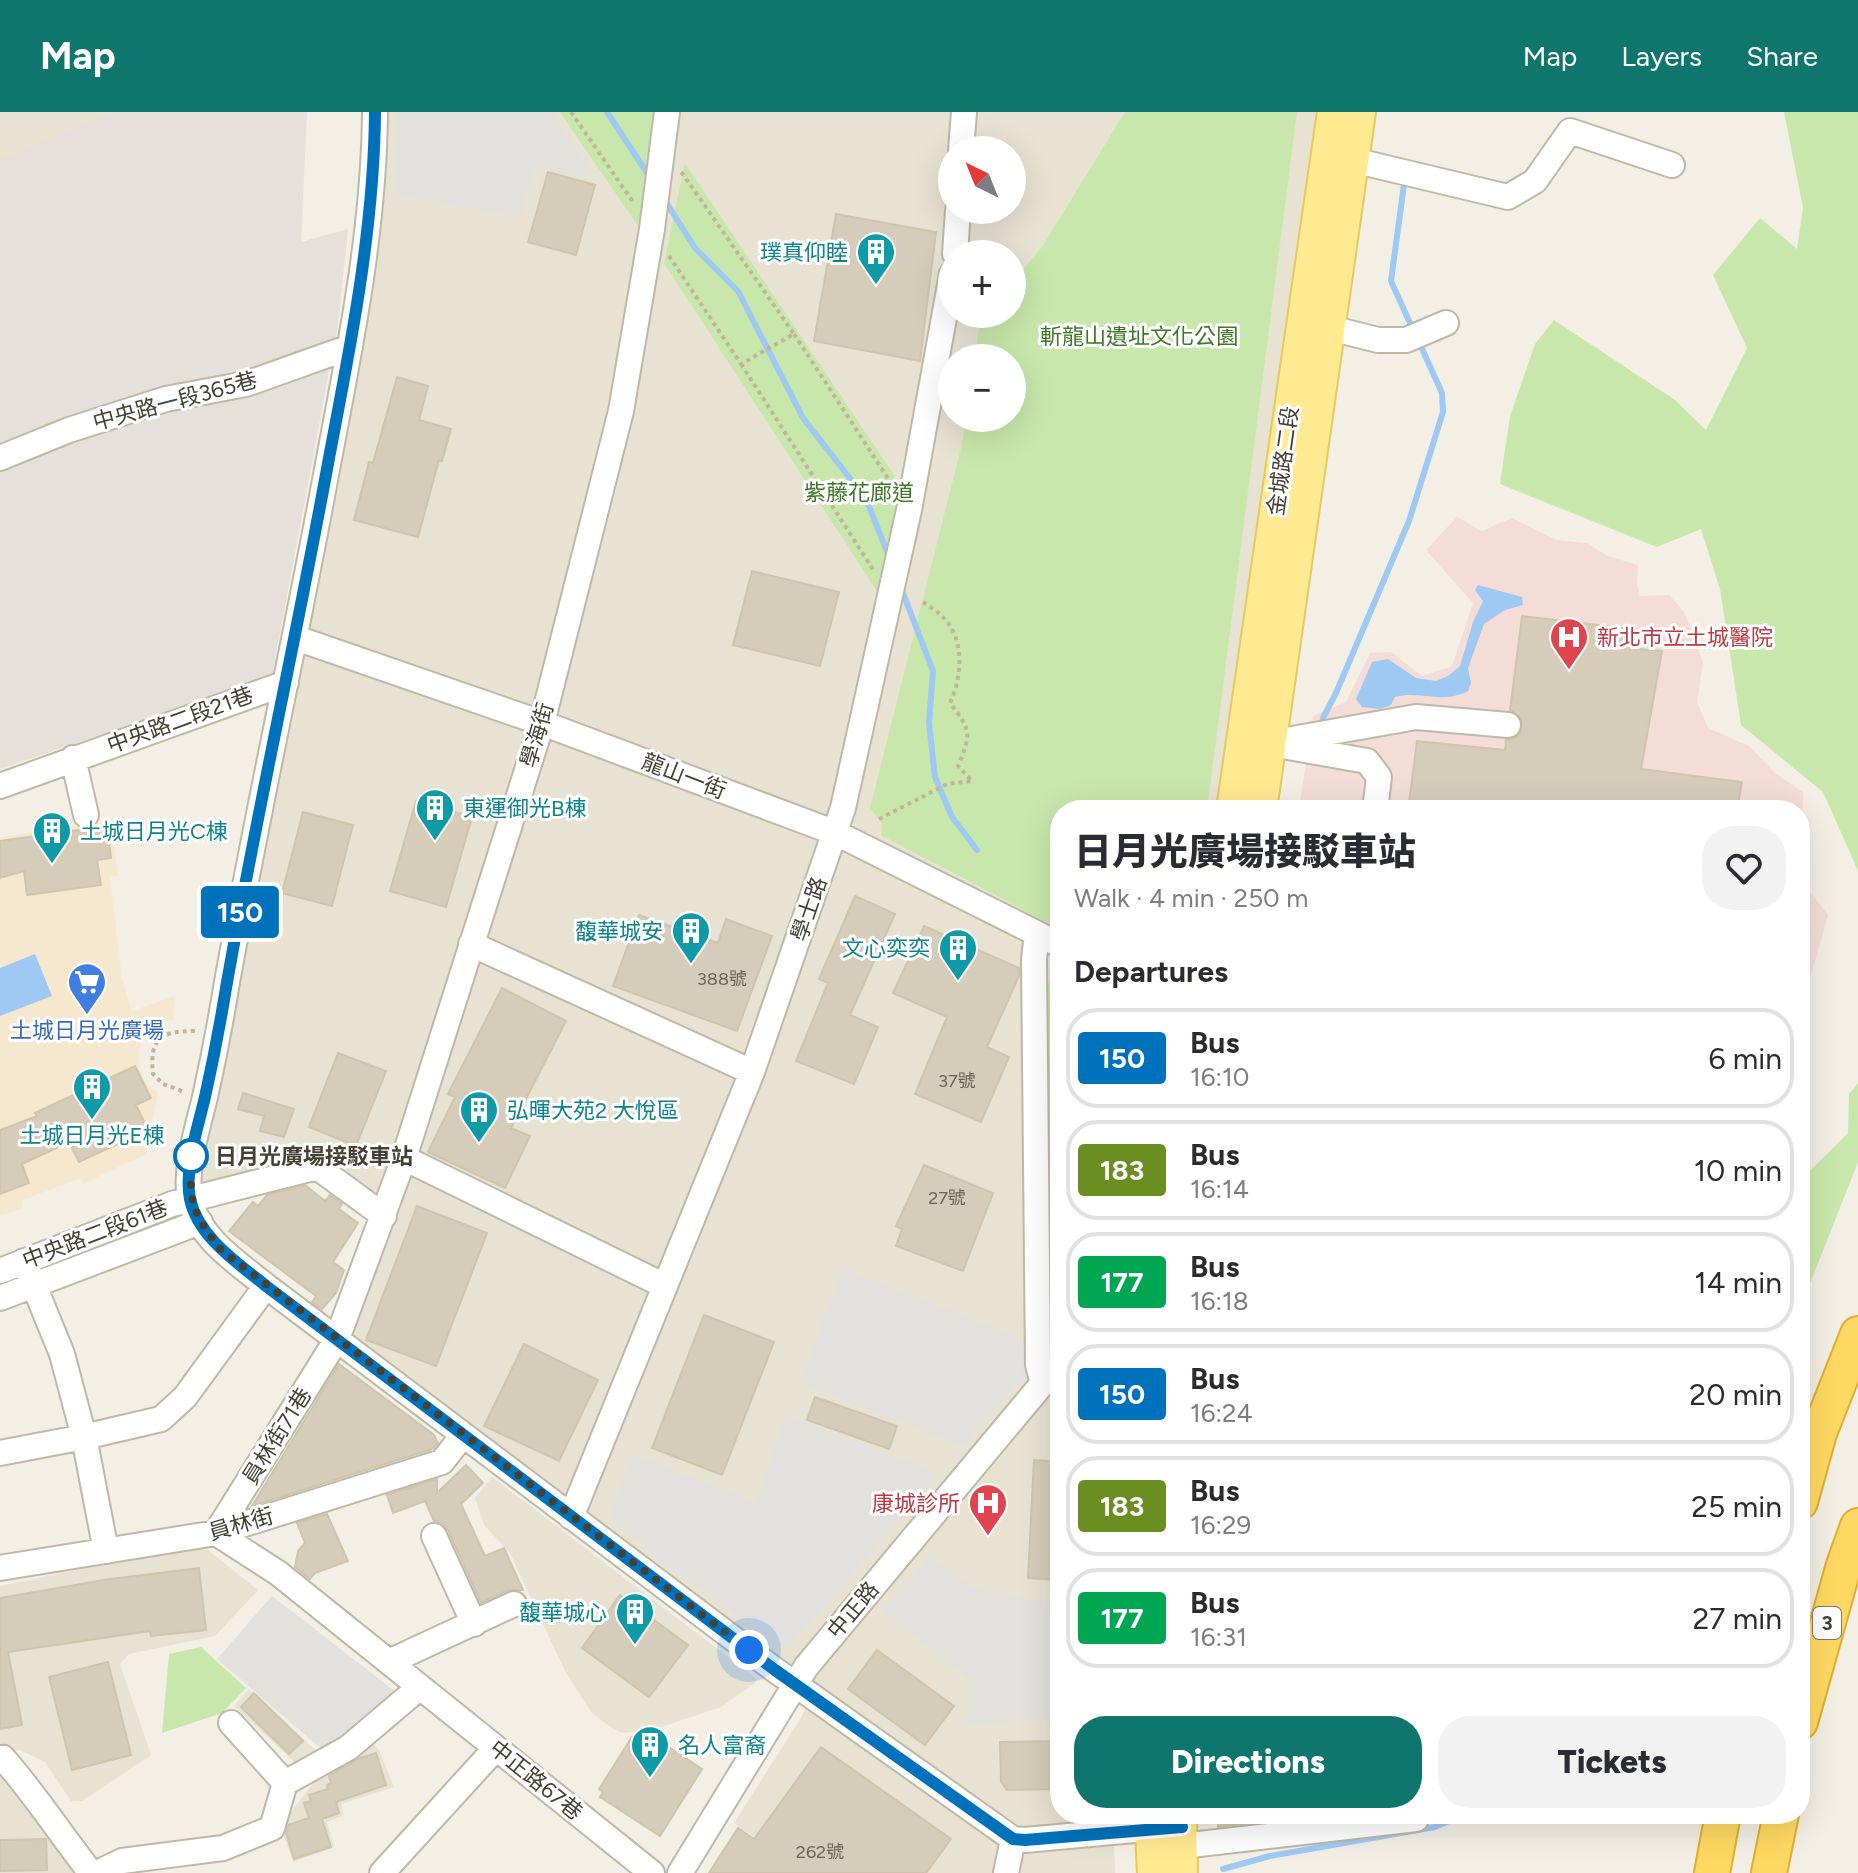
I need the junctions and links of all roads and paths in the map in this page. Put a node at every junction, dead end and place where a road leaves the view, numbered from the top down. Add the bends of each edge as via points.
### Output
1 (375, 112) edge
2 (571, 112) edge
3 (667, 112) edge
4 (964, 112) edge
5 (1333, 112) edge
6 (1360, 112) edge
7 (962, 136) edge
8 (664, 147) junction
9 (1341, 157) junction
10 (1672, 165) dead end
11 (652, 229) junction
12 (1446, 323) dead end
13 (942, 328) edge
14 (1330, 328) junction
15 (794, 334) junction
16 (350, 347) junction
17 (741, 364) junction
18 (0, 458) edge
19 (909, 510) junction
20 (890, 596) junction
21 (923, 602) dead end
22 (296, 638) junction
23 (286, 683) junction
24 (542, 723) junction
25 (1508, 725) dead end
26 (1270, 743) junction
27 (73, 758) junction
28 (0, 786) edge
29 (1234, 800) edge
30 (1262, 800) edge
31 (1376, 800) edge
32 (86, 815) dead end
33 (879, 819) dead end
34 (836, 833) junction
35 (1037, 934) junction
36 (1050, 940) edge
37 (471, 944) junction
38 (195, 1031) dead end
39 (752, 1072) junction
40 (182, 1091) dead end
41 (404, 1158) junction
42 (195, 1210) junction
43 (384, 1216) junction
44 (24, 1261) junction
45 (0, 1271) edge
46 (34, 1285) junction
47 (663, 1285) junction
48 (266, 1286) junction
49 (0, 1298) edge
50 (1858, 1334) edge
51 (337, 1339) junction
52 (1050, 1377) edge
53 (1050, 1379) edge
54 (463, 1435) junction
55 (84, 1437) junction
56 (0, 1453) edge
57 (1810, 1466) edge
58 (571, 1517) junction
59 (1858, 1526) edge
60 (216, 1533) junction
61 (434, 1536) dead end
62 (106, 1551) junction
63 (0, 1568) edge
64 (514, 1604) dead end
65 (474, 1624) junction
66 (389, 1662) junction
67 (795, 1684) junction
68 (1810, 1686) edge
69 (420, 1687) junction
70 (231, 1723) dead end
71 (496, 1748) junction
72 (0, 1759) edge
73 (285, 1783) junction
74 (1131, 1824) edge
75 (1151, 1824) edge
76 (1156, 1824) edge
77 (1360, 1824) edge
78 (1721, 1824) edge
79 (1779, 1824) edge
80 (1013, 1839) junction
81 (1181, 1840) edge
82 (91, 1873) edge
83 (97, 1873) edge
84 (382, 1873) edge
85 (652, 1873) edge
86 (680, 1873) edge
87 (1006, 1873) edge
88 (1153, 1873) edge
89 (1712, 1873) edge
90 (1769, 1873) edge

1 - 16 street via 375,176
2 - 11 path
3 - 8 street, 學海街
4 - 7 street
5 - 9 main road, 金城路二段
6 - 9 main road, 金城路二段
8 - 11 street, 學海街
8 - 15 path
9 - 10 street via 1508,197 1535,181 1570,131
9 - 14 main road, 金城路二段
9 - 29 main road, 金城路二段
11 - 17 path
11 - 24 street, 學海街 via 621,411
12 - 14 street via 1406,340 1378,340
13 - 19 street, 學士路
14 - 26 main road, 金城路二段
15 - 17 path
15 - 19 path
16 - 18 street, 中央路一段365巷 via 246,384 138,407
16 - 22 street
17 - 20 path
19 - 20 street, 學士路
20 - 34 street, 學士路
21 - 33 path via 945,618 954,638 961,667 950,703 966,723 970,738 958,766 972,781 947,784
22 - 23 street
22 - 24 street, 龍山一街
23 - 27 street, 中央路二段21巷
23 - 42 street via 191,1159
24 - 34 street, 龍山一街
24 - 37 street, 學海街
25 - 26 street via 1416,717
26 - 30 main road, 金城路二段
26 - 31 street via 1367,761 1379,777
27 - 28 street, 中央路二段21巷
27 - 32 street
34 - 35 street, 龍山一街
34 - 39 street, 學士路
35 - 36 street, 龍山一街
35 - 52 street via 1038,1365
37 - 39 street
37 - 41 street, 學海街
38 - 40 path via 172,1031 158,1039 151,1054 153,1074
39 - 47 street, 學士路
41 - 43 street, 學海街
41 - 47 street
42 - 43 street via 317,1167
42 - 44 street, 中央路二段61巷 via 172,1204
42 - 46 street
42 - 48 street via 221,1250
43 - 51 street, 學海街
44 - 45 street, 中央路二段61巷
44 - 46 street
46 - 49 street
46 - 55 street via 62,1354
47 - 58 street, 學士路
48 - 51 street
48 - 55 street via 185,1397 161,1419
50 - 57 highway
51 - 54 street
51 - 60 street, 員林街71巷
53 - 67 street, 中正路
54 - 58 street
54 - 60 street, 員林街 via 442,1462
55 - 56 street
55 - 62 street
58 - 67 street
59 - 68 highway, 3
60 - 62 street, 員林街
60 - 66 street, 中正路67巷 via 278,1573
61 - 65 street
62 - 63 street, 員林街
64 - 65 street
65 - 66 street
66 - 69 street, 中正路67巷
67 - 80 street
67 - 86 street, 中正路
69 - 71 street, 中正路67巷
69 - 73 street via 348,1748
70 - 73 street
71 - 84 street
71 - 85 street, 中正路67巷
72 - 82 street via 27,1785
73 - 83 street via 272,1828 223,1848 122,1861
74 - 80 street
75 - 88 main road
76 - 81 street
77 - 81 street
78 - 89 highway
79 - 90 highway
80 - 87 street

